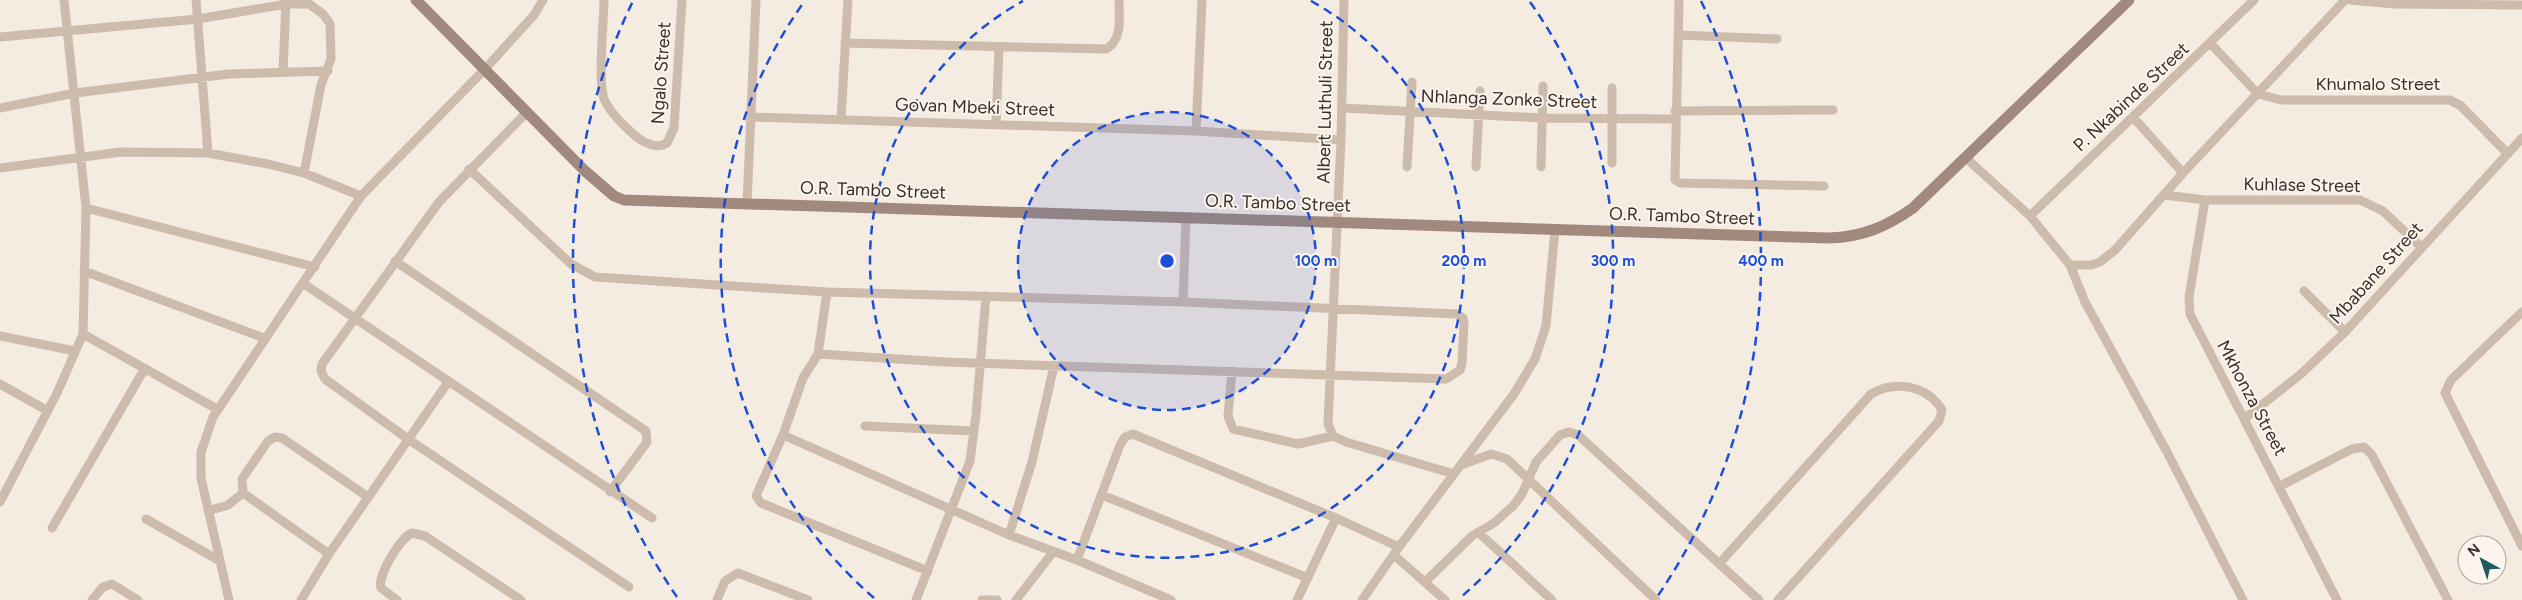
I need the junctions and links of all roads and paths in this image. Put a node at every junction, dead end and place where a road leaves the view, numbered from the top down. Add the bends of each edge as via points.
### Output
1 (64, 0) edge
2 (196, 0) edge
3 (416, 0) edge
4 (543, 0) edge
5 (604, 0) edge
6 (682, 0) edge
7 (756, 0) edge
8 (848, 0) edge
9 (1119, 0) edge
10 (1202, 0) edge
11 (1344, 0) edge
12 (1679, 0) edge
13 (2129, 0) edge
14 (2254, 0) edge
15 (2345, 0) edge
16 (2350, 0) edge
17 (286, 2) edge
18 (2522, 5) edge
19 (198, 19) junction
20 (68, 30) junction
21 (1678, 35) junction
22 (0, 36) edge
23 (1777, 39) dead end
24 (845, 44) junction
25 (2211, 44) junction
26 (999, 48) junction
27 (485, 69) junction
28 (328, 71) junction
29 (283, 72) junction
30 (204, 78) junction
31 (1412, 82) dead end
32 (1543, 86) dead end
33 (1612, 88) dead end
34 (1480, 91) dead end
35 (75, 94) junction
36 (2258, 94) junction
37 (0, 108) edge
38 (1342, 108) junction
39 (1833, 110) dead end
40 (527, 112) junction
41 (1410, 112) junction
42 (1480, 114) junction
43 (1675, 115) junction
44 (752, 117) junction
45 (2133, 117) junction
46 (841, 118) junction
47 (1542, 118) junction
48 (1612, 118) junction
49 (996, 124) junction
50 (1196, 131) junction
51 (2522, 138) edge
52 (1341, 140) junction
53 (208, 153) junction
54 (2508, 154) junction
55 (82, 156) junction
56 (1967, 158) junction
57 (1612, 163) dead end
58 (1407, 167) dead end
59 (1476, 167) dead end
60 (1541, 167) dead end
61 (0, 168) edge
62 (470, 169) junction
63 (304, 173) junction
64 (2183, 173) junction
65 (1824, 186) dead end
66 (2165, 195) junction
67 (361, 196) junction
68 (2205, 200) junction
69 (747, 203) junction
70 (86, 208) junction
71 (2030, 216) junction
72 (1186, 217) junction
73 (1338, 223) junction
74 (1555, 230) junction
75 (2421, 247) junction
76 (394, 261) junction
77 (2070, 265) junction
78 (315, 266) junction
79 (84, 271) junction
80 (304, 284) junction
81 (2304, 291) dead end
82 (827, 292) junction
83 (986, 296) junction
84 (1183, 302) junction
85 (1333, 308) junction
86 (2522, 312) edge
87 (355, 317) junction
88 (2345, 332) junction
89 (82, 334) junction
90 (0, 336) edge
91 (264, 338) junction
92 (75, 351) junction
93 (818, 354) junction
94 (981, 363) junction
95 (1054, 366) junction
96 (145, 368) junction
97 (1232, 371) junction
98 (1329, 374) junction
99 (448, 382) junction
100 (0, 384) edge
101 (217, 409) junction
102 (48, 411) junction
103 (2244, 419) junction
104 (865, 426) dead end
105 (974, 431) junction
106 (783, 435) junction
107 (1333, 436) junction
108 (408, 439) junction
109 (1461, 465) junction
110 (1454, 474) junction
111 (1527, 480) junction
112 (2280, 486) junction
113 (610, 492) junction
114 (242, 493) junction
115 (1102, 494) junction
116 (368, 497) junction
117 (0, 502) edge
118 (953, 510) junction
119 (208, 511) junction
120 (652, 518) dead end
121 (1336, 518) junction
122 (146, 519) dead end
123 (52, 528) dead end
124 (1478, 532) junction
125 (1009, 535) junction
126 (2522, 546) edge
127 (1396, 551) junction
128 (1054, 552) junction
129 (329, 554) junction
130 (1077, 560) junction
131 (220, 561) junction
132 (1719, 564) junction
133 (928, 571) junction
134 (1308, 578) junction
135 (1425, 582) junction
136 (629, 587) dead end
137 (92, 600) edge
138 (138, 600) edge
139 (229, 600) edge
140 (301, 600) edge
141 (397, 600) edge
142 (521, 600) edge
143 (717, 600) edge
144 (808, 600) edge
145 (916, 600) edge
146 (982, 600) edge
147 (997, 600) edge
148 (1016, 600) edge
149 (1171, 600) edge
150 (1297, 600) edge
151 (1362, 600) edge
152 (1445, 600) edge
153 (1552, 600) edge
154 (1656, 600) edge
155 (1759, 600) edge
156 (1778, 600) edge
157 (2243, 600) edge
158 (2337, 600) edge
159 (2448, 600) edge

1 - 20 street
2 - 19 street
3 - 27 street, O.R. Tambo Street
4 - 27 street via 534,15
5 - 6 street, Ngalo Street via 602,89 605,101 637,137 658,146 667,144 674,128
7 - 44 street
8 - 24 street
9 - 26 street via 1117,40 1106,49
10 - 50 street
11 - 38 street, Albert Luthuli Street
12 - 21 street
13 - 56 street, O.R. Tambo Street
14 - 25 street, P. Nkabinde Street
15 - 36 street
16 - 18 street via 2395,4
17 - 19 street
17 - 28 street via 309,4 327,18 331,59
17 - 29 street
19 - 20 street
19 - 30 street
20 - 22 street
20 - 35 street
21 - 23 street
21 - 43 street
24 - 26 street
24 - 46 street
25 - 36 street
25 - 45 street, P. Nkabinde Street
26 - 49 street
27 - 40 street, O.R. Tambo Street
27 - 67 street
28 - 29 street
28 - 63 street via 321,85
29 - 30 street
30 - 35 street
30 - 53 street
31 - 41 street
32 - 47 street
33 - 48 street
34 - 42 street
35 - 37 street
35 - 55 street
36 - 54 street, Khumalo Street via 2281,100 2450,100 2461,106
36 - 64 street
38 - 41 street, Nhlanga Zonke Street
38 - 52 street, Albert Luthuli Street
39 - 43 street, Nhlanga Zonke Street
40 - 62 street
40 - 69 street, O.R. Tambo Street via 614,196 624,200
41 - 42 street, Nhlanga Zonke Street
41 - 58 street
42 - 47 street, Nhlanga Zonke Street
42 - 59 street
43 - 48 street, Nhlanga Zonke Street
43 - 65 street via 1676,180 1680,183
44 - 46 street, Govan Mbeki Street
44 - 69 street
45 - 64 street
45 - 71 street, P. Nkabinde Street
46 - 49 street, Govan Mbeki Street
47 - 48 street, Nhlanga Zonke Street
47 - 60 street
48 - 57 street
49 - 50 street, Govan Mbeki Street
50 - 52 street, Govan Mbeki Street
51 - 54 street, Mbabane Street
52 - 73 street, Albert Luthuli Street
53 - 55 street via 121,152
53 - 63 street
54 - 75 street, Mbabane Street
55 - 61 street
55 - 70 street
56 - 71 street
56 - 74 street, O.R. Tambo Street via 1913,208 1883,227 1859,236 1815,238
62 - 76 street via 439,202
62 - 82 street via 571,264 595,277
63 - 67 street
64 - 66 street
66 - 68 street, Kuhlase Street
66 - 77 street via 2108,257 2091,265
67 - 78 street
68 - 75 street, Kuhlase Street via 2360,200 2377,206
68 - 103 street, Mkhonza Street via 2190,310
69 - 72 street, O.R. Tambo Street
70 - 78 street
70 - 79 street
71 - 77 street
72 - 73 street, O.R. Tambo Street
72 - 84 street
73 - 74 street, O.R. Tambo Street
73 - 85 street, Albert Luthuli Street
74 - 109 street via 1546,326 1535,359 1514,394
75 - 88 street, Mbabane Street
76 - 87 street
76 - 113 street via 646,431 647,442
77 - 157 street via 2085,302
78 - 80 street
79 - 89 street
79 - 91 street
80 - 87 street
80 - 91 street
81 - 88 street
82 - 83 street
82 - 93 street
83 - 84 street
83 - 94 street
84 - 85 street
85 - 98 street, Albert Luthuli Street
85 - 98 street via 1457,314 1464,323 1462,363 1460,370 1446,379
86 - 126 street via 2452,380 2445,394
87 - 99 street
87 - 108 street via 322,364 322,375
88 - 103 street, Mbabane Street via 2301,374
89 - 92 street
89 - 96 street
90 - 92 street
91 - 101 street
92 - 102 street
93 - 94 street
93 - 106 street via 803,378
94 - 95 street
94 - 105 street
95 - 97 street
95 - 125 street via 1032,462
96 - 101 street
96 - 123 street
97 - 98 street
97 - 107 street via 1228,416 1233,429 1298,444
98 - 107 street, Albert Luthuli Street via 1328,424
99 - 108 street
99 - 113 street
100 - 102 street
101 - 119 street via 207,428 201,452 201,478
102 - 117 street
103 - 112 street, Mkhonza Street
104 - 105 street
105 - 118 street via 968,470
106 - 118 street
106 - 133 street via 756,496 759,501
107 - 110 street
108 - 116 street
108 - 136 street
109 - 110 street
109 - 111 street via 1486,455 1496,455 1506,459
110 - 127 street
111 - 124 street via 1519,500 1494,523
111 - 132 street via 1536,462 1556,440 1566,433 1573,433
111 - 154 street
112 - 158 street, Mkhonza Street
112 - 159 street via 2352,449 2364,447 2372,455
113 - 120 street
114 - 116 street via 242,479 268,441 278,437
114 - 119 street via 228,505
114 - 129 street
115 - 121 street via 1122,440 1133,434
115 - 130 street
115 - 134 street
116 - 129 street
118 - 125 street
118 - 133 street
119 - 131 street
121 - 127 street
121 - 134 street
122 - 131 street
124 - 135 street
124 - 153 street
125 - 128 street
127 - 135 street
127 - 151 street
128 - 130 street
128 - 148 street
129 - 140 street
130 - 149 street
131 - 139 street
132 - 155 street
132 - 156 street via 1871,394 1892,386 1915,388 1928,394 1942,410 1939,420
133 - 145 street
134 - 150 street
135 - 152 street
137 - 138 street via 103,587 112,584
141 - 142 street via 381,588 380,579 401,542 408,535 417,533
143 - 144 street via 726,581 738,573
146 - 147 street

